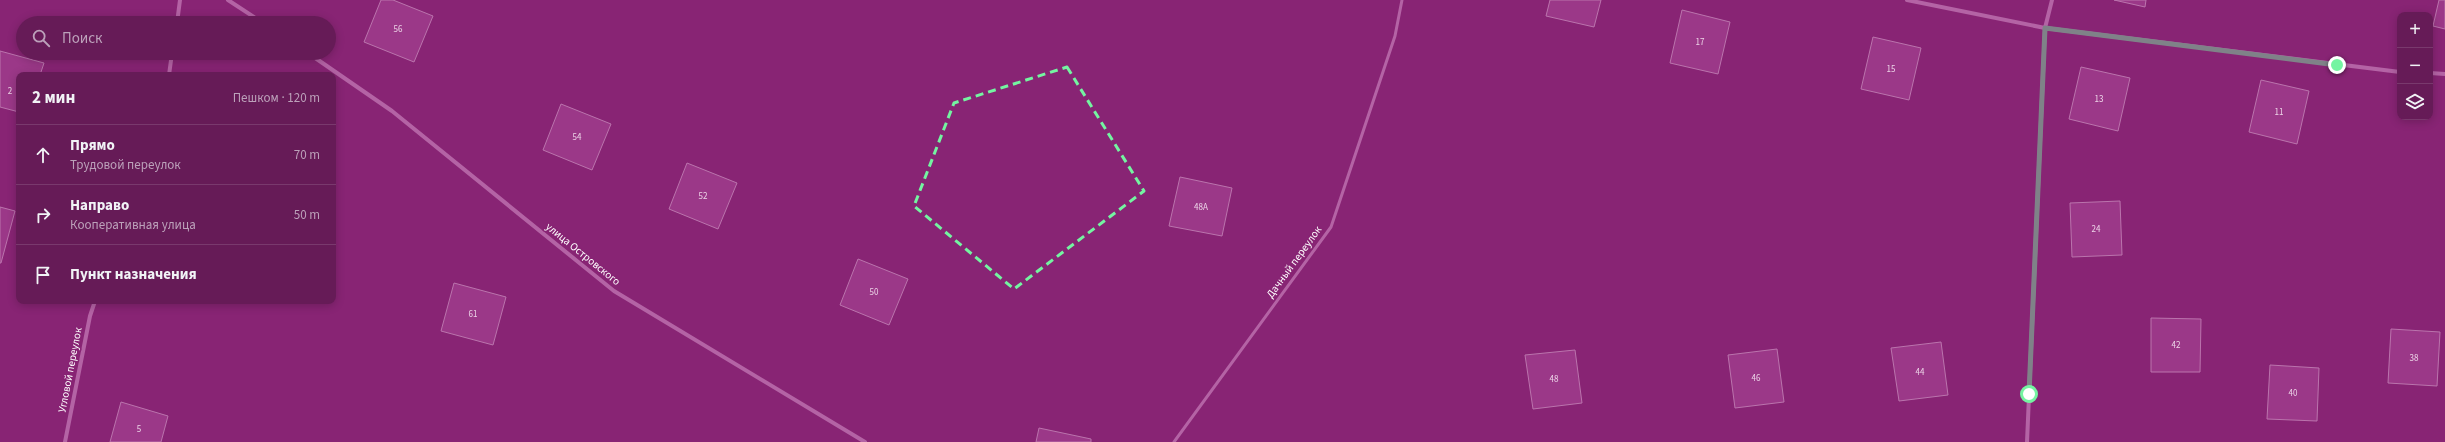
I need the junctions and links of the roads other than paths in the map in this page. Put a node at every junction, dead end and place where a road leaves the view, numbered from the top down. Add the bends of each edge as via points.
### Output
1 (180, 0) edge
2 (228, 0) edge
3 (1402, 0) edge
4 (1907, 0) edge
5 (2052, 0) edge
6 (178, 16) edge
7 (252, 16) edge
8 (2045, 28) junction
9 (171, 60) edge
10 (318, 60) edge
11 (169, 72) edge
12 (336, 72) edge
13 (336, 72) edge
14 (2397, 72) edge
15 (2433, 73) edge
16 (2445, 74) edge
17 (94, 304) edge
18 (65, 442) edge
19 (865, 442) edge
20 (1174, 442) edge
21 (2028, 442) edge

1 - 6 street
2 - 7 street
3 - 20 lane, Дачный переулок via 1395,36 1331,226
4 - 8 street
5 - 8 street
8 - 14 street
8 - 21 street
9 - 11 street
10 - 13 street, улица Островского
12 - 19 street, улица Островского via 392,111 614,291
15 - 16 street
17 - 18 street, Угловой переулок

